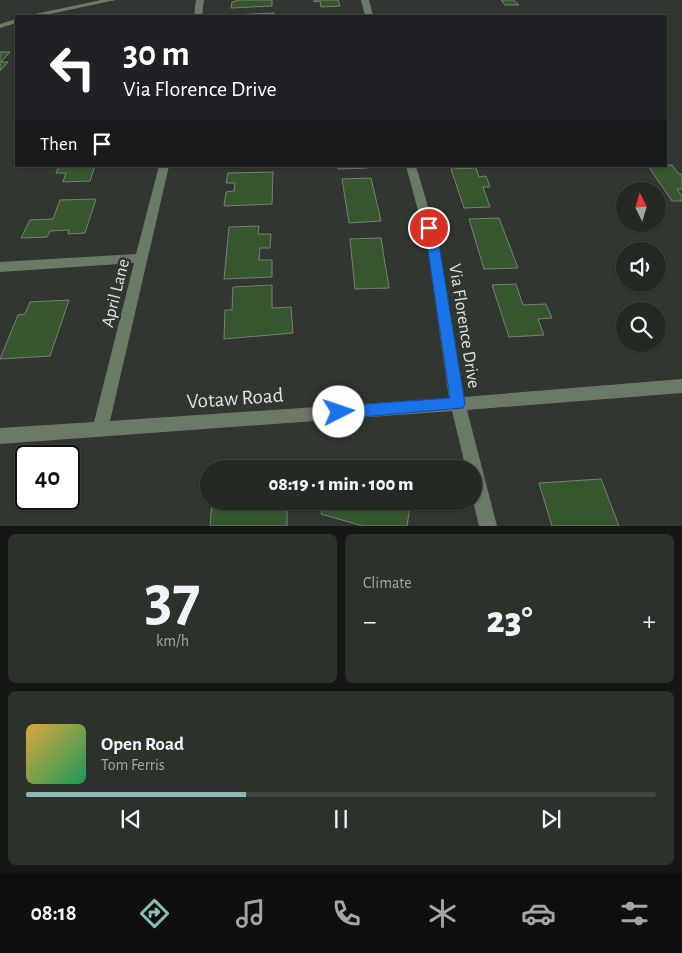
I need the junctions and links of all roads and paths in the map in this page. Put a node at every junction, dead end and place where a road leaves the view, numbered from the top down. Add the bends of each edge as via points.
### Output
1 (112, 0) edge
2 (200, 0) edge
3 (365, 0) edge
4 (35, 15) edge
5 (198, 15) edge
6 (369, 15) edge
7 (15, 20) edge
8 (0, 26) edge
9 (164, 167) edge
10 (411, 167) edge
11 (143, 258) junction
12 (0, 267) edge
13 (682, 386) edge
14 (458, 404) junction
15 (100, 429) junction
16 (0, 436) edge
17 (472, 460) edge
18 (482, 502) edge
19 (488, 526) edge

1 - 4 street
2 - 5 street
3 - 6 street
7 - 8 street
9 - 11 street, April Lane
10 - 14 street, Via Florence Drive via 433,244
11 - 12 street
11 - 15 street, April Lane
13 - 14 street, Votaw Road
14 - 15 street, Votaw Road
14 - 17 street, Via Florence Drive
15 - 16 street, Votaw Road
18 - 19 street, Via Florence Drive

